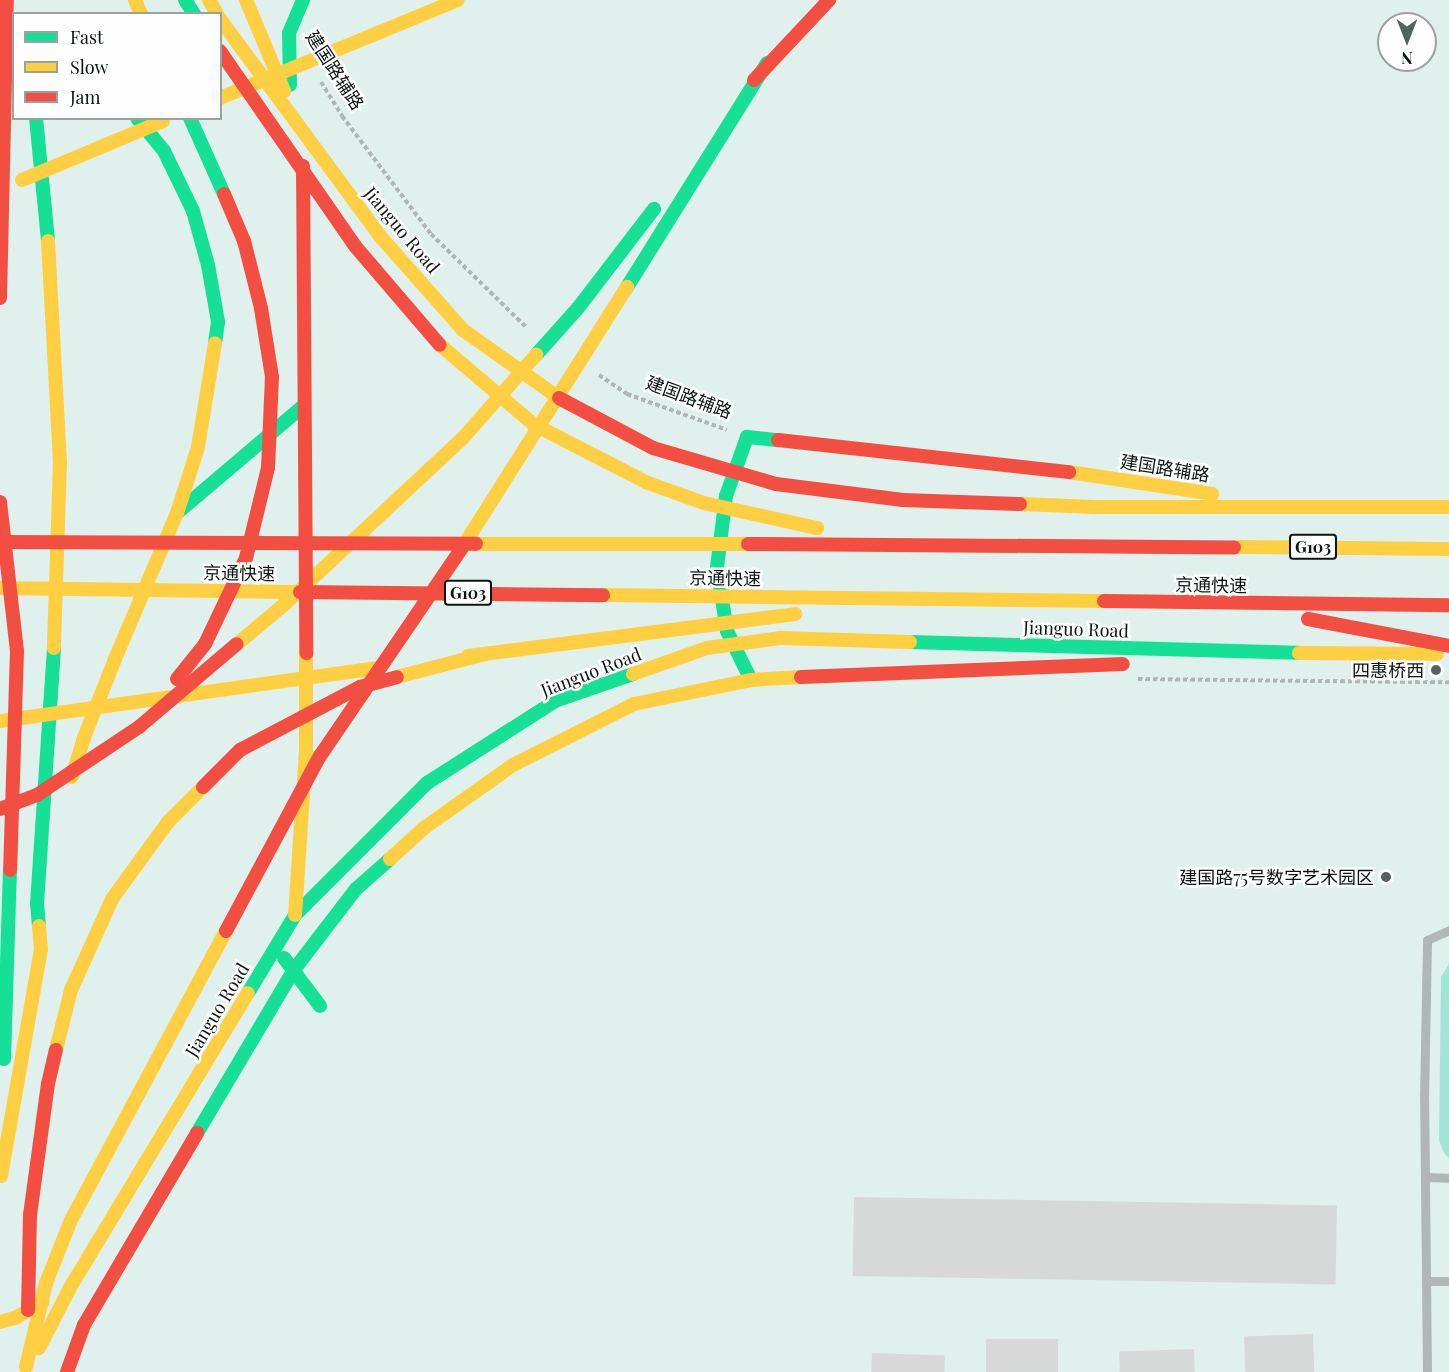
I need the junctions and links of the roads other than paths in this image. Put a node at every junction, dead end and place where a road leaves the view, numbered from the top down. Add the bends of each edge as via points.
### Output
1 (7, 0) edge
2 (246, 0) edge
3 (303, 0) edge
4 (458, 0) edge
5 (829, 0) edge
6 (222, 22) edge
7 (222, 54) edge
8 (767, 63) junction
9 (222, 97) edge
10 (36, 120) edge
11 (139, 120) edge
12 (165, 120) edge
13 (191, 120) edge
14 (302, 132) junction
15 (680, 176) dead end
16 (0, 189) edge
17 (665, 195) dead end
18 (0, 298) edge
19 (303, 406) junction
20 (0, 502) edge
21 (1288, 506) junction
22 (1449, 507) edge
23 (177, 513) junction
24 (0, 542) edge
25 (910, 543) junction
26 (1449, 549) edge
27 (0, 588) edge
28 (936, 598) junction
29 (1227, 603) junction
30 (1449, 605) edge
31 (1449, 646) edge
32 (489, 653) junction
33 (1449, 653) edge
34 (1327, 654) junction
35 (751, 680) junction
36 (0, 721) edge
37 (139, 727) junction
38 (68, 795) dead end
39 (0, 809) edge
40 (55, 839) dead end
41 (37, 904) junction
42 (295, 915) junction
43 (1449, 930) edge
44 (277, 946) junction
45 (293, 971) junction
46 (320, 1006) dead end
47 (0, 1176) edge
48 (1425, 1178) junction
49 (1449, 1178) edge
50 (0, 1195) edge
51 (1426, 1281) junction
52 (1449, 1281) edge
53 (71, 1286) junction
54 (0, 1322) edge
55 (26, 1370) edge
56 (67, 1372) edge
57 (1427, 1372) edge

1 - 18 main road
2 - 14 main road
3 - 14 main road via 289,33 289,82
4 - 9 main road
5 - 8 main road
6 - 14 main road, Jianguo Road
7 - 25 main road via 355,246 440,346 533,423 648,483 704,503 772,520
8 - 15 main road
8 - 55 main road via 498,494 320,756 71,1220 46,1283
10 - 41 main road via 52,286 60,463 54,651
11 - 23 main road via 164,151 193,211 218,322 198,447
12 - 16 main road
13 - 37 main road via 244,241 261,308 273,377 268,468 246,558 205,644
14 - 19 main road
14 - 21 main road, Jianguo Road via 380,235 463,330 553,395 653,448 776,484 903,500 1095,507
17 - 37 main road via 578,308 463,438 286,603
19 - 23 main road
19 - 42 main road via 306,749
20 - 47 main road via 17,651
21 - 22 main road, Jianguo Road
21 - 35 main road, 建国路辅路 via 1092,475 747,437 726,496 717,567 727,631
23 - 38 main road via 82,740
24 - 25 main road, 京通快速 / G103
25 - 26 main road, 京通快速 / G103
27 - 28 main road, 京通快速 / G103
28 - 29 main road, 京通快速 / G103
28 - 32 main road
29 - 30 main road, 京通快速 / G103
29 - 31 main road
32 - 36 main road
32 - 55 main road via 360,687 240,750 168,822 112,899 71,990 48,1084 30,1215
33 - 34 main road, Jianguo Road
34 - 35 main road
34 - 42 main road, Jianguo Road via 780,638 707,648 555,701 427,783
35 - 45 main road via 634,705 513,765 424,828 356,890
37 - 39 main road via 38,795
40 - 41 main road
41 - 47 main road via 41,949
42 - 44 main road, Jianguo Road
43 - 48 lane via 1427,940
44 - 45 main road
44 - 53 main road, Jianguo Road
45 - 46 main road
45 - 56 main road via 84,1325
47 - 50 main road
48 - 49 lane
48 - 51 lane
51 - 52 lane
51 - 57 lane
53 - 54 main road, Jianguo Road via 15,1318
53 - 55 main road

